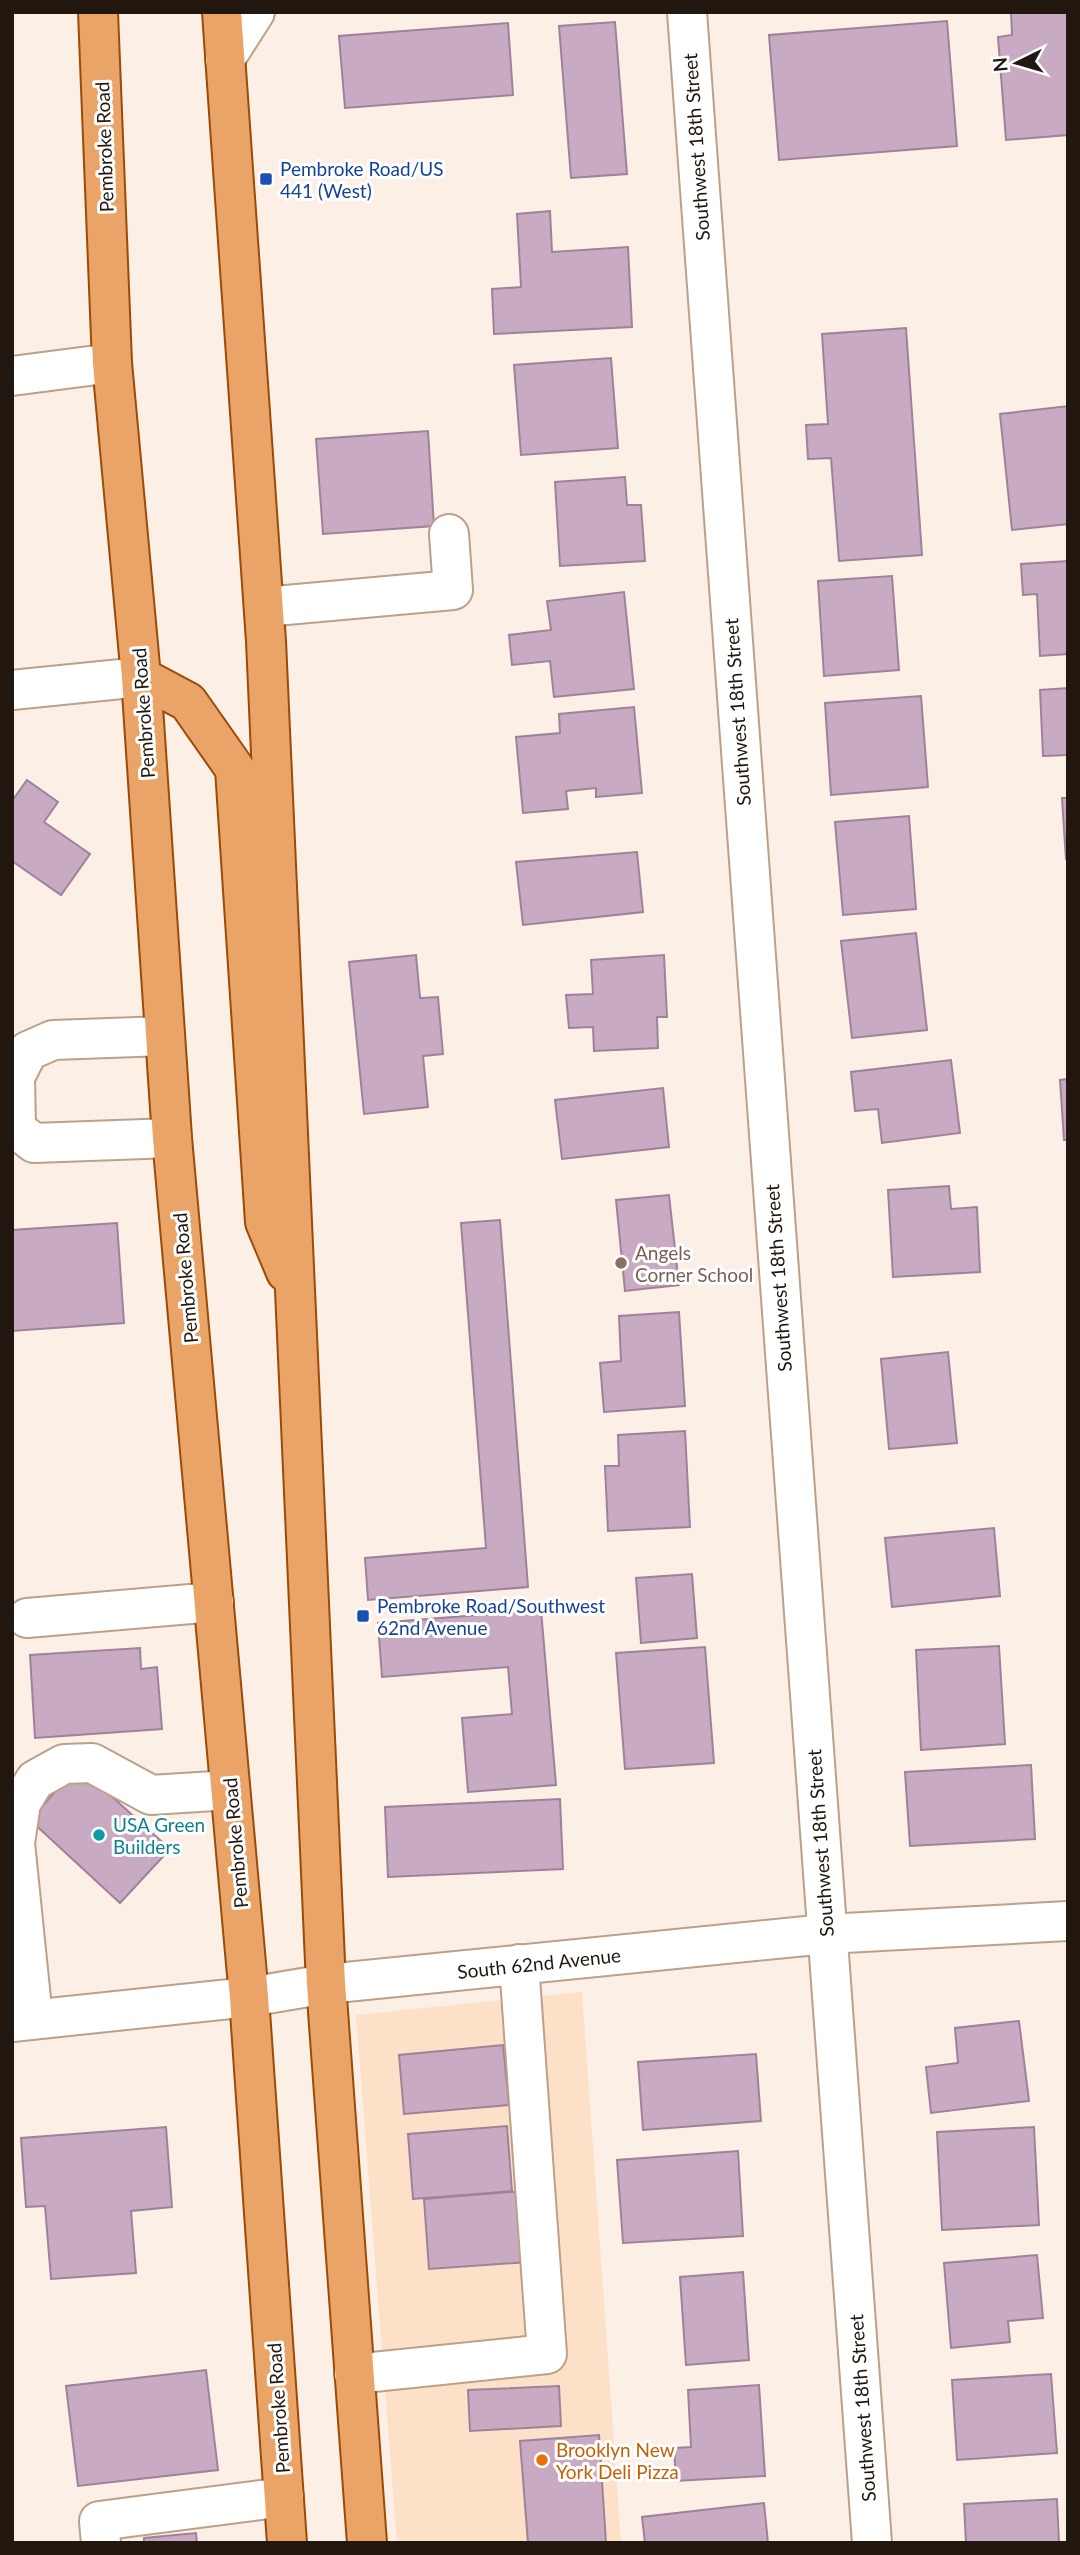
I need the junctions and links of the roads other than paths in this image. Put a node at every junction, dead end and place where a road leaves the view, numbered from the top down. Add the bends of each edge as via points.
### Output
1 (98, 12) edge
2 (222, 12) edge
3 (255, 12) edge
4 (687, 12) edge
5 (225, 59) junction
6 (112, 363) junction
7 (12, 376) edge
8 (449, 534) dead end
9 (264, 607) junction
10 (141, 677) junction
11 (12, 690) edge
12 (165, 1036) junction
13 (172, 1138) junction
14 (296, 1297) junction
15 (214, 1602) junction
16 (27, 1618) dead end
17 (230, 1790) junction
18 (1068, 1922) edge
19 (826, 1934) junction
20 (519, 1964) junction
21 (326, 1984) junction
22 (249, 1997) junction
23 (23, 2021) edge
24 (354, 2374) junction
25 (284, 2497) junction
26 (101, 2543) edge
27 (287, 2543) edge
28 (367, 2543) edge
29 (872, 2543) edge

1 - 6 main road, Pembroke Road
2 - 5 main road
3 - 5 street
4 - 19 street, Southwest 18th Street
5 - 9 main road
6 - 7 street
6 - 10 main road, Pembroke Road
8 - 9 street via 453,590
9 - 14 main road
10 - 11 street
10 - 12 main road, Pembroke Road
10 - 14 main road via 188,702 235,769 265,1222
12 - 13 main road, Pembroke Road
12 - 13 street via 53,1040 29,1051 15,1077 13,1103 16,1129 34,1143
13 - 15 main road, Pembroke Road
14 - 21 main road
15 - 16 street
15 - 17 main road, Pembroke Road
17 - 22 main road, Pembroke Road
17 - 23 street via 151,1795 92,1763 64,1764 36,1780 21,1803 15,1843
18 - 19 street, South 62nd Avenue
19 - 20 street, South 62nd Avenue
19 - 29 street, Southwest 18th Street
20 - 21 street, South 62nd Avenue
20 - 24 street via 547,2354
21 - 22 street, South 62nd Avenue
21 - 24 main road
22 - 23 street, South 62nd Avenue
22 - 25 main road, Pembroke Road
24 - 28 main road
25 - 26 street via 99,2521
25 - 27 main road, Pembroke Road

